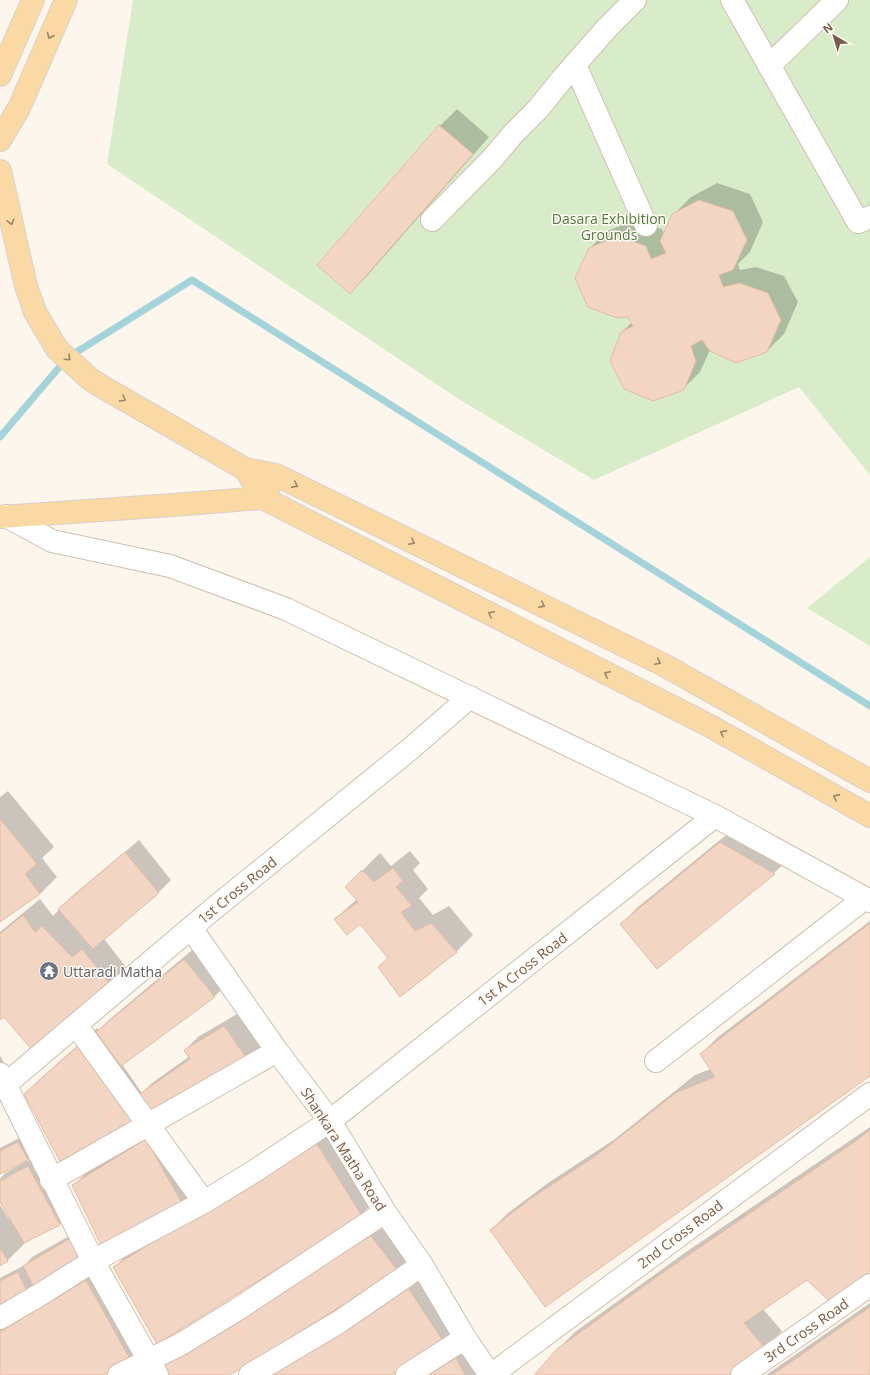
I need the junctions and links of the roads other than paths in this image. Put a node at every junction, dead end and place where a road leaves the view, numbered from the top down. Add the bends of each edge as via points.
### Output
1 (33, 0) edge
2 (66, 0) edge
3 (635, 0) edge
4 (732, 0) edge
5 (837, 0) edge
6 (575, 65) junction
7 (768, 66) junction
8 (0, 74) edge
9 (0, 140) edge
10 (0, 171) edge
11 (870, 217) edge
12 (432, 220) dead end
13 (646, 225) dead end
14 (245, 469) junction
15 (276, 475) junction
16 (263, 498) junction
17 (3, 516) edge
18 (470, 697) junction
19 (870, 780) edge
20 (715, 816) junction
21 (870, 816) edge
22 (868, 900) edge
23 (191, 928) junction
24 (76, 1025) junction
25 (277, 1051) junction
26 (656, 1062) dead end
27 (3, 1079) edge
28 (870, 1094) edge
29 (330, 1122) junction
30 (148, 1125) junction
31 (51, 1180) junction
32 (204, 1202) junction
33 (385, 1212) junction
34 (93, 1261) junction
35 (422, 1265) junction
36 (870, 1286) edge
37 (0, 1318) edge
38 (465, 1338) junction
39 (153, 1367) edge
40 (120, 1375) edge
41 (250, 1375) edge
42 (407, 1375) edge
43 (490, 1375) edge
44 (742, 1375) edge

1 - 8 main road
2 -> 9 main road via 19,108
3 - 6 street
4 - 7 street
5 - 7 street
6 - 12 street via 492,159
6 - 13 street
7 - 11 street via 858,222
10 -> 14 main road via 26,286 35,312 57,348 90,379
14 - 15 main road
14 - 16 main road
15 - 16 main road
15 -> 19 main road via 664,665
16 - 17 main road
21 -> 16 main road via 710,726
17 - 18 street via 52,541 170,566 286,609
18 - 20 street
18 - 23 street, 1st Cross Road
20 - 22 street
20 - 29 street, 1st A Cross Road
22 - 26 street
23 - 24 street, 1st Cross Road
23 - 25 street, Shankara Matha Road
24 - 27 street, 1st Cross Road
24 - 30 street
25 - 29 street, Shankara Matha Road
25 - 30 street
27 - 31 street
28 - 43 street, 2nd Cross Road
29 - 32 street, 1st A Cross Road
29 - 33 street, Shankara Matha Road
30 - 31 street
30 - 32 street
31 - 34 street
32 - 34 street, 1st A Cross Road
33 - 35 street, Shankara Matha Road
33 - 39 street via 180,1344
34 - 37 street, 1st A Cross Road
34 - 39 street
35 - 38 street, Shankara Matha Road
35 - 41 street via 339,1322
36 - 44 street, 3rd Cross Road
38 - 42 street
38 - 43 street, Shankara Matha Road
39 - 40 street

